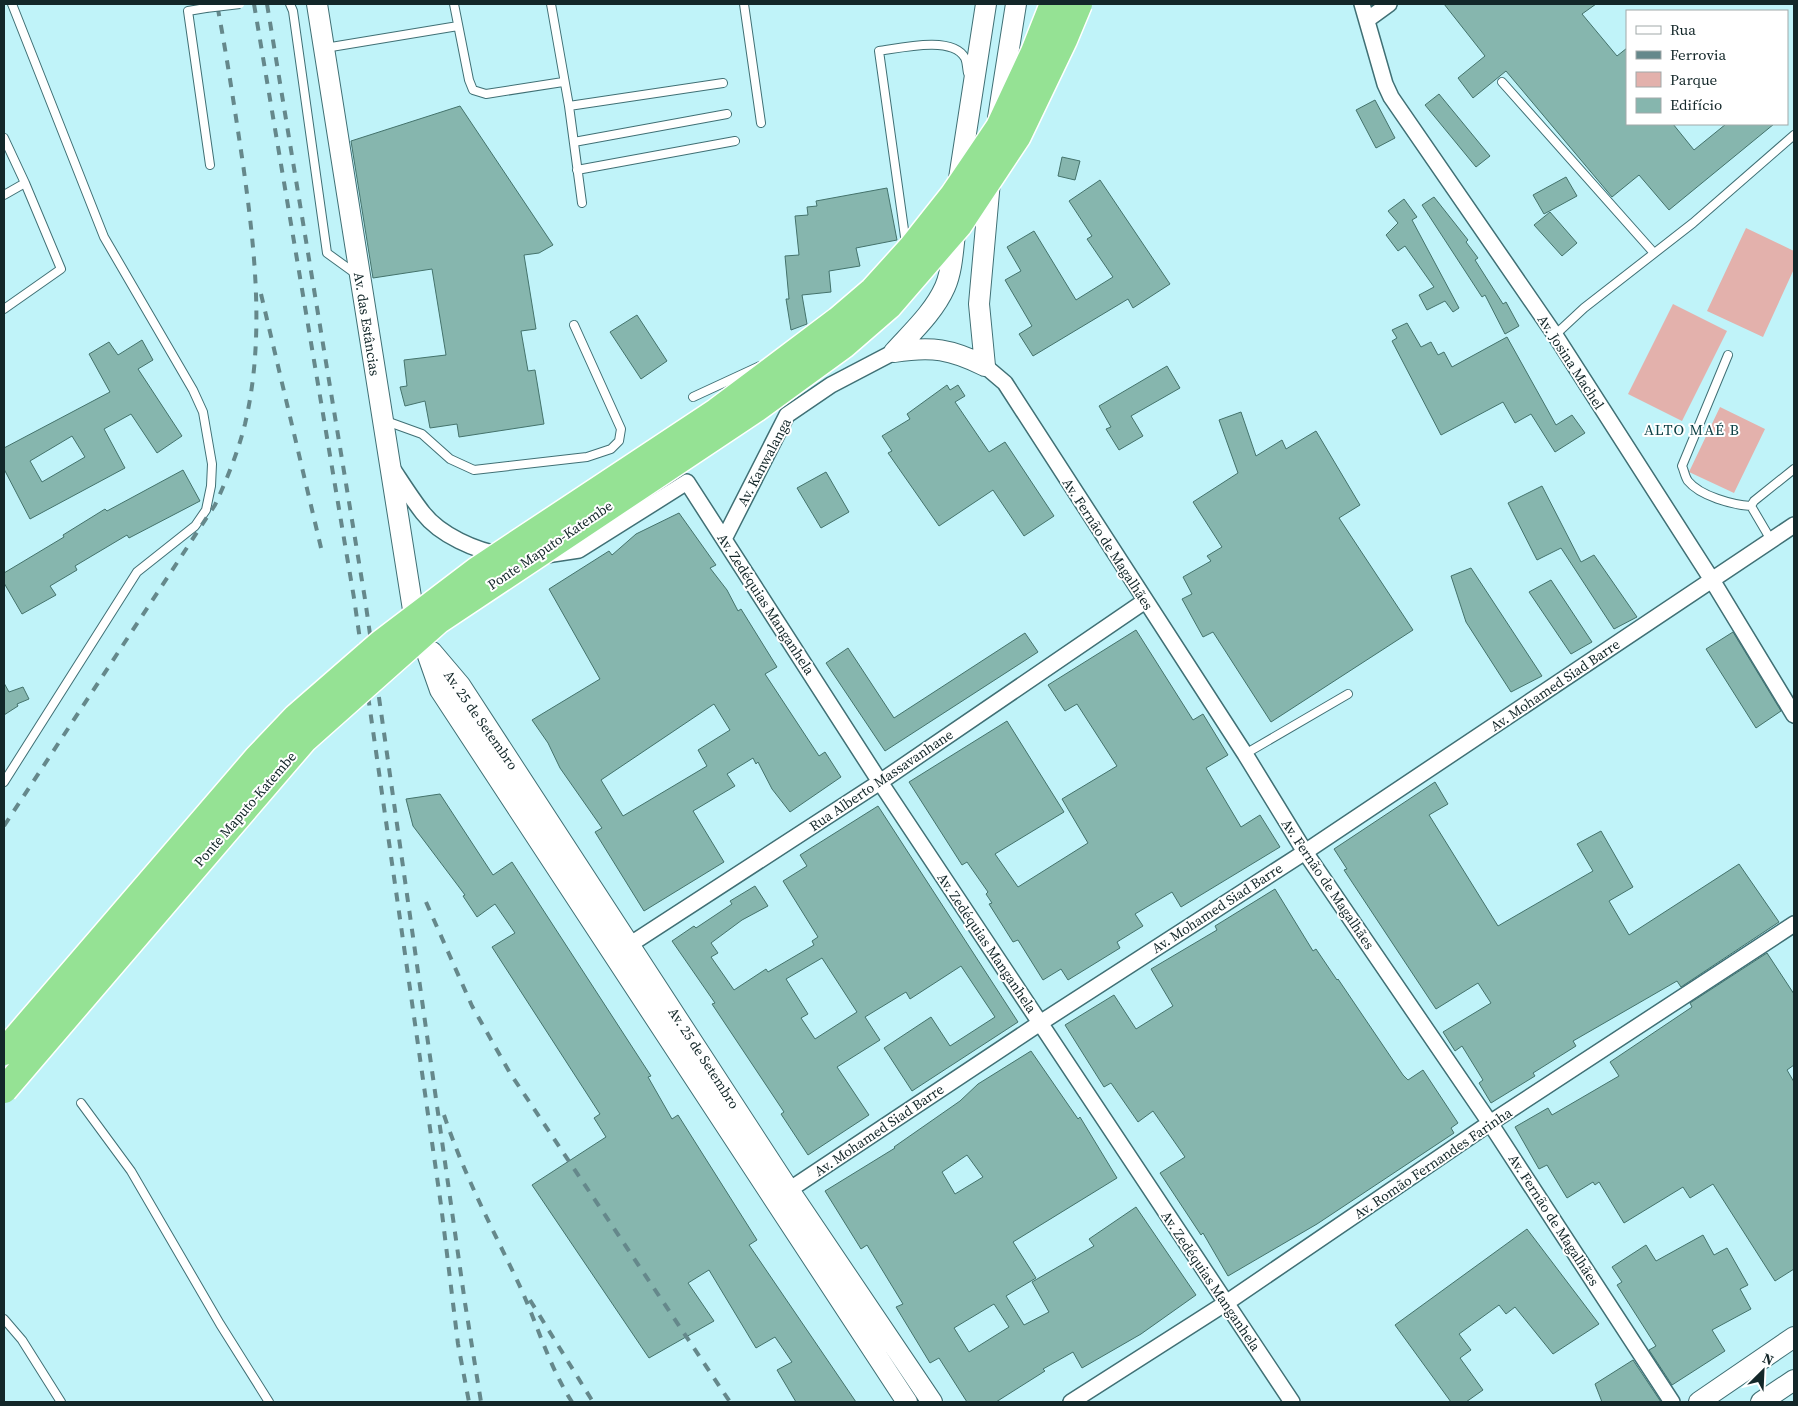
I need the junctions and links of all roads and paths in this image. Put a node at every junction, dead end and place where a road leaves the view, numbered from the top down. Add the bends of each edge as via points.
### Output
1 (12, 4) edge
2 (240, 4) edge
3 (290, 4) edge
4 (317, 4) edge
5 (454, 4) edge
6 (550, 4) edge
7 (744, 4) edge
8 (986, 4) edge
9 (1016, 4) edge
10 (1053, 4) edge
11 (1079, 4) edge
12 (1362, 4) edge
13 (1389, 4) edge
14 (187, 7) edge
15 (1367, 20) junction
16 (458, 26) junction
17 (324, 49) junction
18 (563, 82) junction
19 (1502, 82) dead end
20 (723, 83) dead end
21 (972, 87) junction
22 (569, 106) junction
23 (727, 114) dead end
24 (761, 122) dead end
25 (1794, 135) edge
26 (4, 138) edge
27 (735, 141) dead end
28 (574, 142) junction
29 (210, 165) dead end
30 (578, 170) junction
31 (25, 183) junction
32 (4, 195) edge
33 (582, 203) dead end
34 (1654, 253) junction
35 (359, 276) junction
36 (892, 281) dead end
37 (4, 309) edge
38 (574, 325) dead end
39 (848, 329) dead end
40 (1555, 335) junction
41 (842, 336) dead end
42 (823, 342) dead end
43 (894, 352) junction
44 (1728, 355) dead end
45 (985, 366) junction
46 (692, 397) dead end
47 (382, 419) junction
48 (388, 463) junction
49 (1794, 469) edge
50 (1751, 506) junction
51 (1794, 525) edge
52 (724, 539) junction
53 (1771, 540) junction
54 (1712, 580) junction
55 (1145, 601) junction
56 (424, 642) joint
57 (1348, 694) dead end
58 (1794, 715) edge
59 (1245, 754) junction
60 (4, 782) edge
61 (880, 782) junction
62 (1305, 852) junction
63 (1794, 924) edge
64 (623, 949) junction
65 (1040, 1023) junction
66 (4, 1052) edge
67 (4, 1090) edge
68 (81, 1104) dead end
69 (1490, 1123) junction
70 (789, 1190) junction
71 (1226, 1303) junction
72 (4, 1319) edge
73 (1794, 1337) edge
74 (1794, 1380) edge
75 (61, 1402) edge
76 (269, 1402) edge
77 (907, 1402) edge
78 (932, 1402) edge
79 (1071, 1402) edge
80 (1292, 1402) edge
81 (1672, 1402) edge
82 (1699, 1402) edge
83 (1761, 1402) edge

1 - 60 lane via 104,237 200,405 212,464 206,510 194,526 137,572
2 - 14 lane, bridge
3 - 35 lane via 327,252
4 - 17 main road, Av. das Estâncias
5 - 16 lane
6 - 18 lane
7 - 24 lane
8 - 21 main road
9 - 45 main road via 1000,96 982,255 979,304
10 - 66 highway, Ponte Maputo-Katembe, bridge via 998,127 953,195 873,290 717,412 477,570 381,643 296,717 231,787
11 - 67 highway, Ponte Maputo-Katembe, bridge via 1018,136 959,225 889,306 844,345 756,409 430,627 304,740
12 - 15 street, Av. Josina Machel
13 - 15 street
14 - 29 lane
15 - 40 street, Av. Josina Machel via 1391,96
16 - 17 lane
16 - 18 lane via 473,90 486,94
17 - 35 main road, Av. das Estâncias
18 - 22 lane
19 - 34 lane
20 - 22 lane
21 - 36 lane via 964,57 952,47 936,44 880,51 908,256
21 - 43 main road via 956,198 952,261 945,287 934,307
22 - 28 lane
23 - 28 lane
25 - 34 lane
26 - 31 lane
27 - 30 lane
28 - 30 lane
30 - 33 lane
31 - 32 lane
31 - 37 lane via 61,269
34 - 40 lane
35 - 47 main road, Av. das Estâncias
38 - 47 lane via 621,429 619,441 611,449 587,457 474,470 450,459 422,434
39 - 41 lane
40 - 54 street, Av. Josina Machel
42 - 46 lane via 740,374
43 - 45 main road via 922,348 943,350 959,353
43 - 52 street, Av. Kanwalanga via 831,385 787,415
44 - 50 lane via 1682,466 1687,480 1693,485 1725,502
45 - 55 street, Av. Fernão de Magalhães via 1005,383
47 - 48 main road, Av. das Estâncias
48 - 52 street, Av. Zedéquias Manganhela via 423,514 438,529 495,554 523,558 579,550 687,482
48 - 56 main road, Av. das Estâncias via 414,616
49 - 50 lane via 1754,500
50 - 53 lane
51 - 53 street, Av. Mohamed Siad Barre
52 - 61 street, Av. Zedéquias Manganhela
53 - 54 street, Av. Mohamed Siad Barre
54 - 58 street, Av. Josina Machel
54 - 62 street, Av. Mohamed Siad Barre
55 - 59 street, Av. Fernão de Magalhães
55 - 61 street, Rua Alberto Massavanhane
56 - 64 main road, Av. 25 de Setembro via 460,685
57 - 59 lane
59 - 62 street, Av. Fernão de Magalhães
61 - 64 street, Rua Alberto Massavanhane
61 - 65 street, Av. Zedéquias Manganhela
62 - 65 street, Av. Mohamed Siad Barre
62 - 69 street, Av. Fernão de Magalhães
63 - 69 street, Av. Romão Fernandes Farinha
64 - 70 main road, Av. 25 de Setembro
64 - 77 main road, Av. 25 de Setembro
65 - 70 street, Av. Mohamed Siad Barre
65 - 71 street, Av. Zedéquias Manganhela
68 - 76 lane via 131,1171
69 - 71 street, Av. Romão Fernandes Farinha
69 - 81 street, Av. Fernão de Magalhães
70 - 78 main road, Av. 25 de Setembro
71 - 79 street, Av. Romão Fernandes Farinha
71 - 80 street, Av. Zedéquias Manganhela
72 - 75 lane via 22,1340
73 - 82 main road
74 - 83 main road

